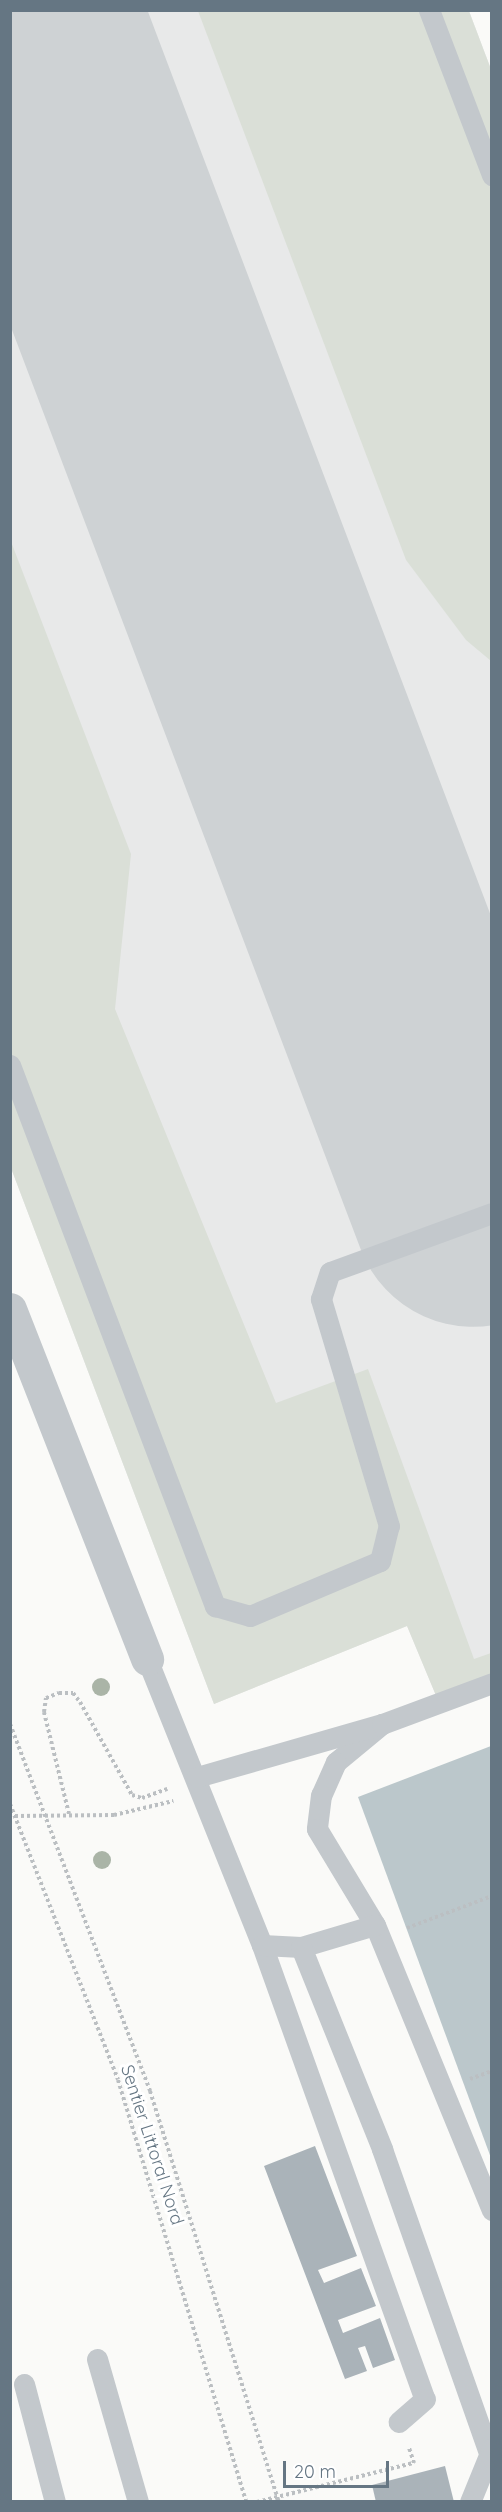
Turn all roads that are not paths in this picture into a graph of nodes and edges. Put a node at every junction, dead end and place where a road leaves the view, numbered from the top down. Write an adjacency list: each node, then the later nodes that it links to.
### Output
1 (429, 10): 2 (lane)
2 (492, 175)
3 (10, 1065): 4 (lane)
4 (492, 1213)
5 (10, 1309): 6 (street)
6 (147, 1659): 9 (lane)
7 (492, 1683): 8 (lane)
8 (382, 1724): 9 (lane); 10 (lane)
9 (200, 1786): 11 (lane)
10 (375, 1925): 12 (lane); 13 (lane)
11 (262, 1945): 12 (lane); 16 (lane)
12 (301, 1947): 17 (lane)
13 (492, 2210)
14 (97, 2359): 19 (lane)
15 (24, 2384): 18 (lane)
16 (399, 2422)
17 (490, 2449): 20 (lane)
18 (55, 2502)
19 (138, 2502)
20 (470, 2502)

